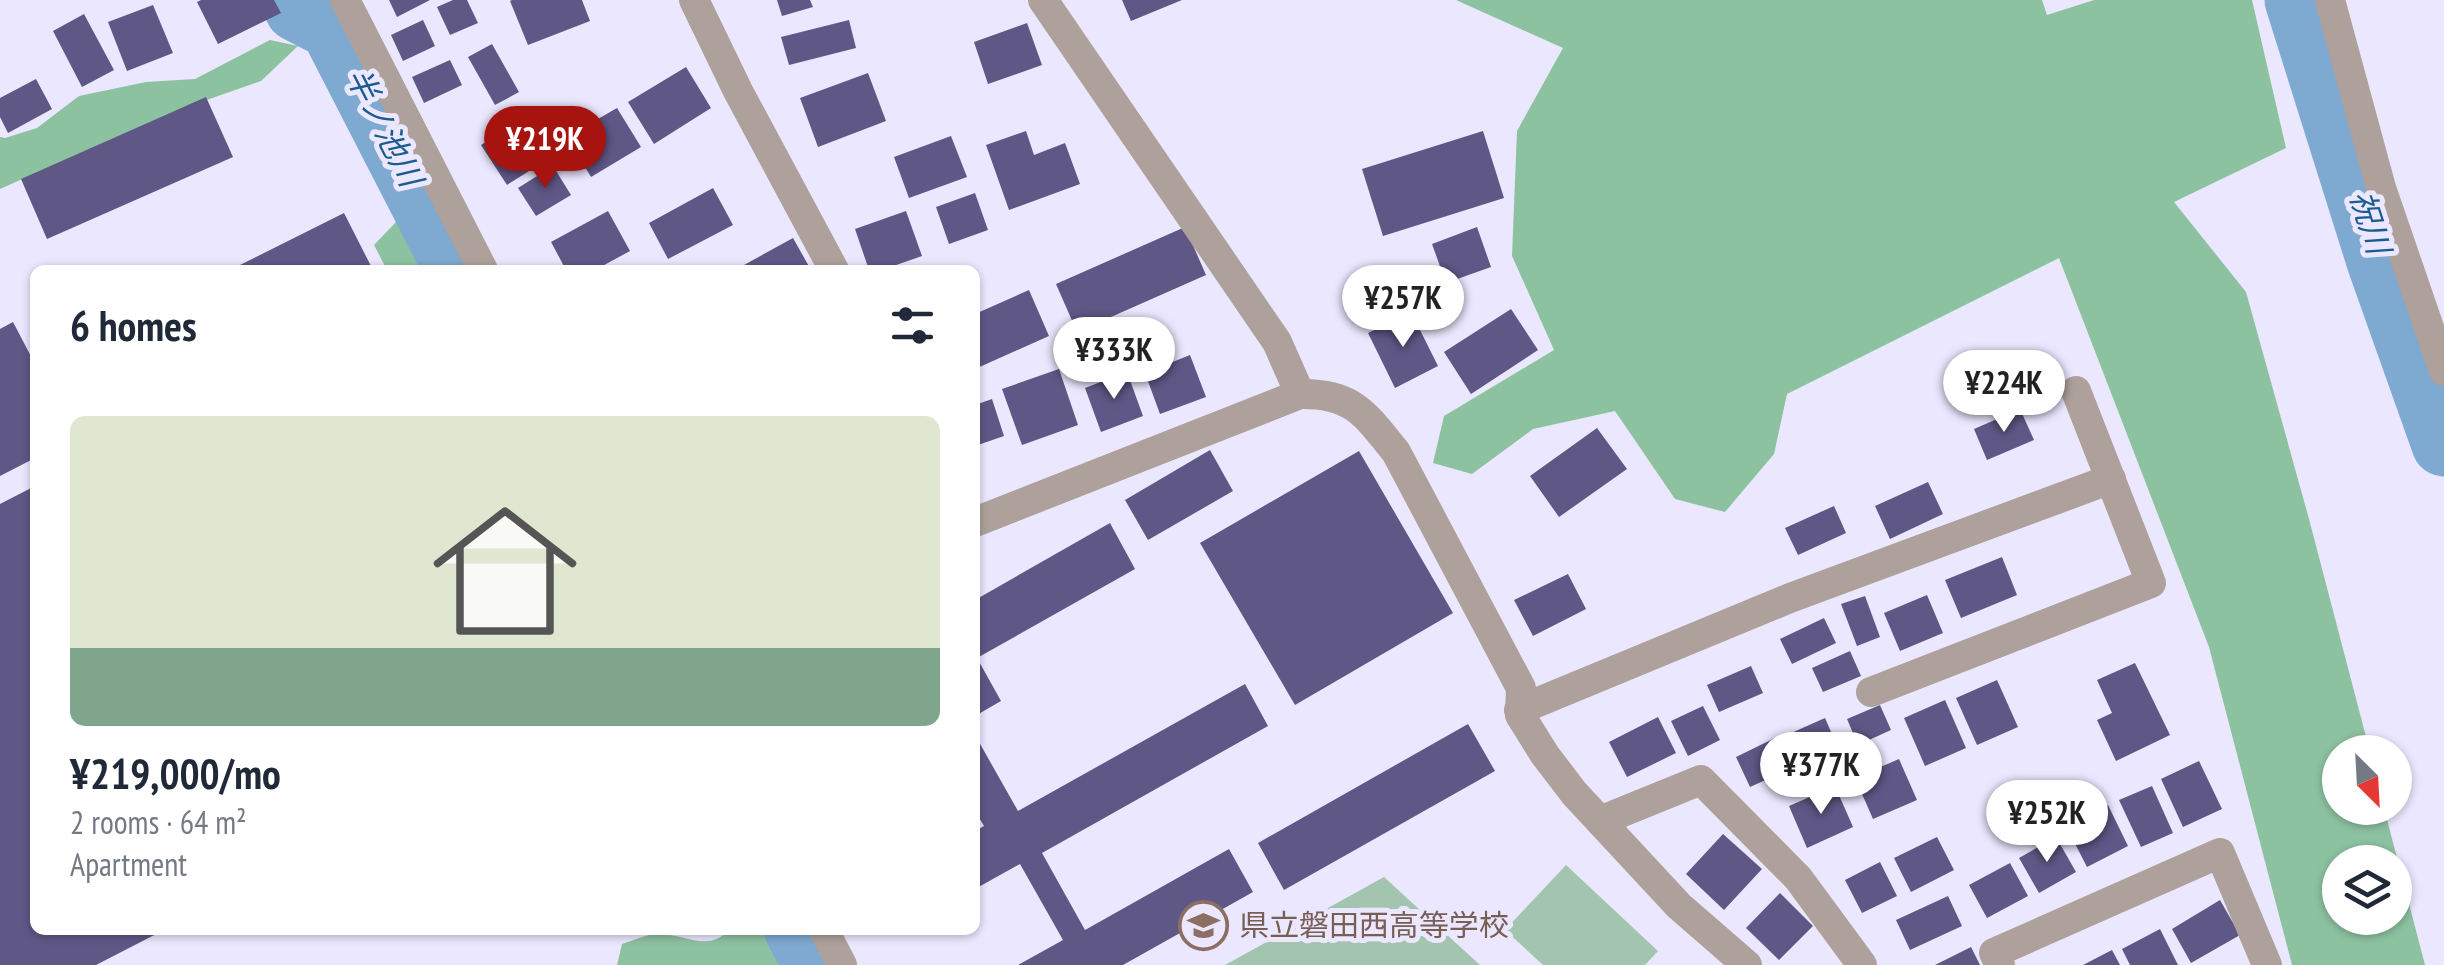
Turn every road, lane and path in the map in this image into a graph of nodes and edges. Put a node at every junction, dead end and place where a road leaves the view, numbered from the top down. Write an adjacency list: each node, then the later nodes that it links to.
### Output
1 (346, 0): 5 (street)
2 (694, 0): 6 (street)
3 (1043, 0): 9 (street)
4 (2330, 0): 7 (street)
5 (480, 265)
6 (831, 265)
7 (2444, 371)
8 (2076, 391): 10 (street)
9 (1300, 394): 11 (street); 13 (street)
10 (2111, 479): 12 (street); 13 (street)
11 (980, 520)
12 (1871, 692)
13 (1519, 710): 14 (street)
14 (1600, 821): 17 (street); 18 (street)
15 (827, 935): 16 (street)
16 (842, 965)
17 (1747, 965)
18 (1862, 965)
19 (2000, 965): 20 (street)
20 (2267, 965)

